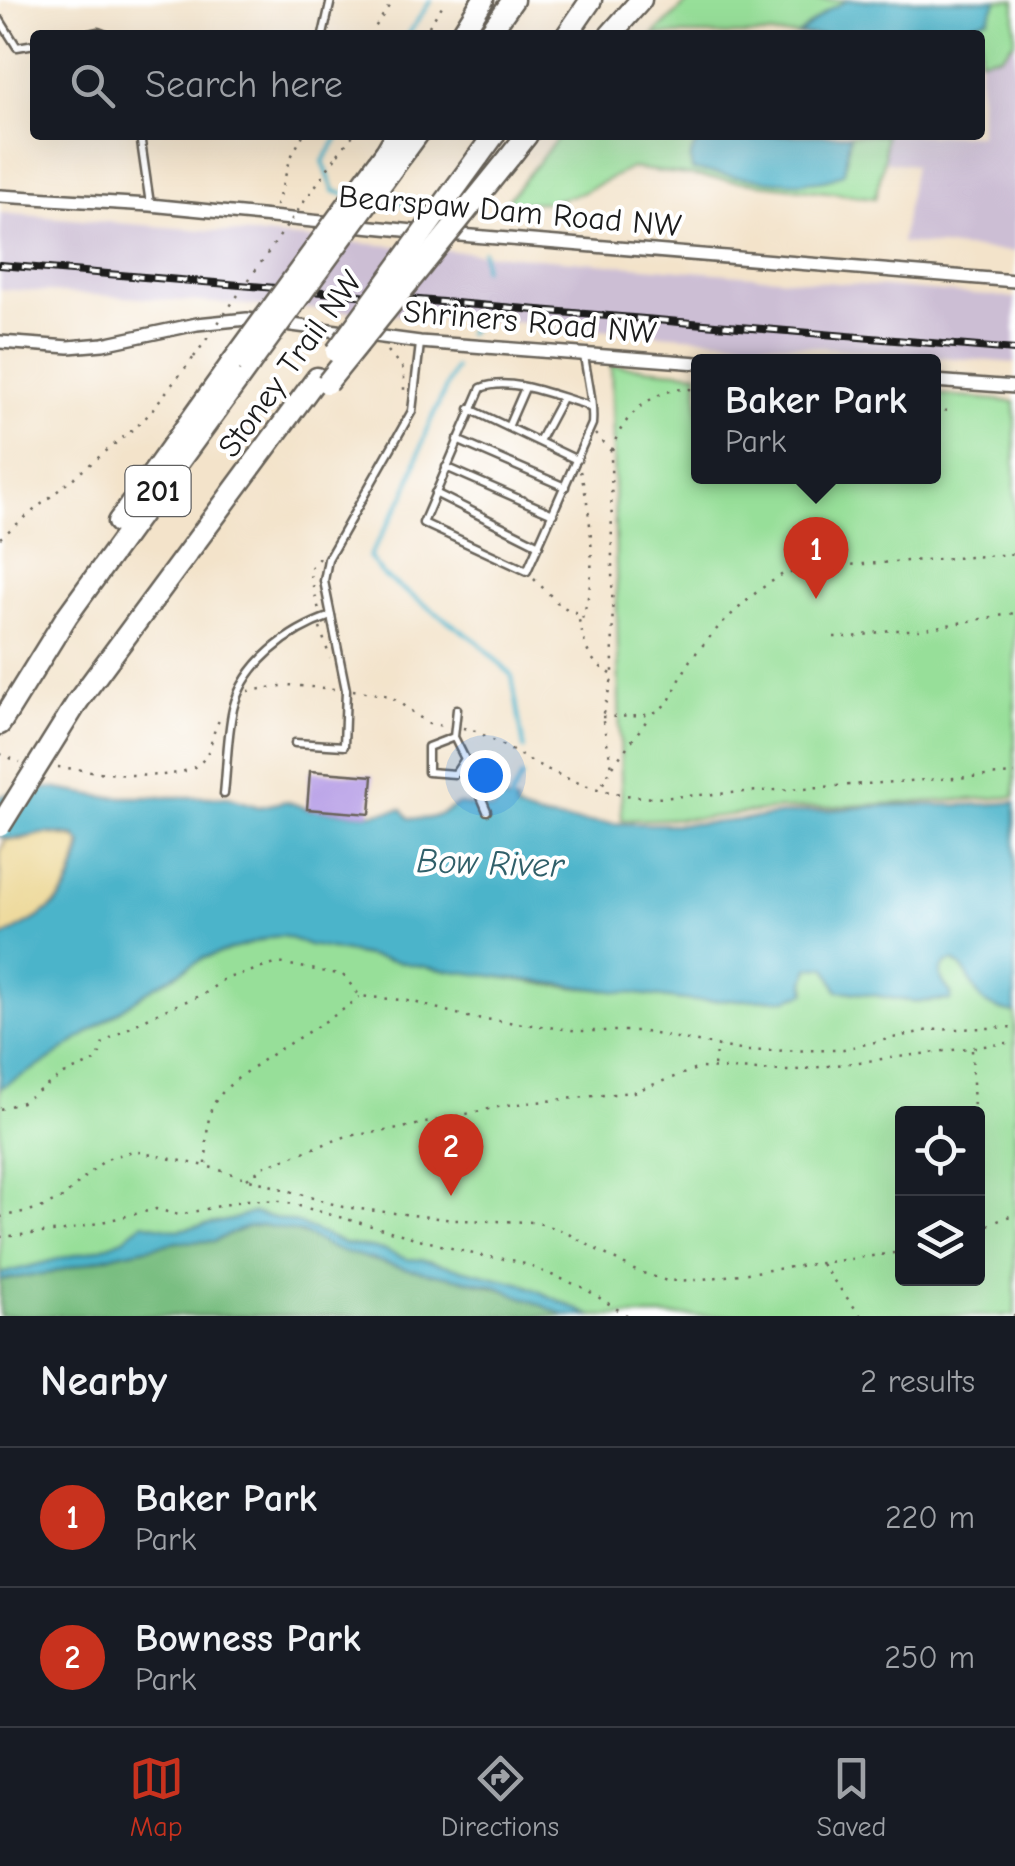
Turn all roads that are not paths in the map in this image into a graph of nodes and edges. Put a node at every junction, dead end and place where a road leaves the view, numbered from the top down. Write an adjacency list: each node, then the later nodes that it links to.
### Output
1 (331, 0): 7 (lane)
2 (484, 0): 8 (highway)
3 (512, 0): 9 (highway)
4 (591, 0): 10 (highway)
5 (640, 0): 11 (highway)
6 (0, 20): 12 (lane)
7 (324, 30)
8 (464, 30)
9 (491, 30)
10 (570, 30)
11 (614, 30)
12 (30, 45)
13 (141, 140): 18 (lane)
14 (490, 140): 24 (highway, Stoney Trail NW / 201, bridge)
15 (523, 140): 24 (highway, bridge)
16 (395, 147): 42 (highway, Stoney Trail NW / 201, bridge)
17 (0, 196): 18 (street, Bearspaw Dam Road NW)
18 (150, 206): 19 (street, Bearspaw Dam Road NW)
19 (1015, 282)
20 (0, 342): 21 (street, Shriners Road NW)
21 (420, 342): 22 (street, Shriners Road NW); 40 (lane)
22 (584, 354): 23 (street, Shriners Road NW); 30 (lane)
23 (691, 362)
24 (322, 380): 48 (highway, Stoney Trail NW / 201, bridge)
25 (941, 382): 27 (street)
26 (525, 388): 28 (lane); 29 (lane); 31 (lane)
27 (1015, 388)
28 (562, 398): 30 (lane); 33 (lane)
29 (470, 409): 31 (lane); 32 (lane)
30 (592, 409): 34 (lane)
31 (508, 427): 33 (lane)
32 (457, 440): 35 (lane); 36 (lane)
33 (539, 442): 34 (lane)
34 (575, 463): 36 (lane)
35 (446, 466): 37 (lane); 38 (lane)
36 (564, 487): 38 (lane)
37 (435, 492): 39 (lane); 39 (lane)
38 (553, 514): 39 (lane)
39 (539, 545)
40 (331, 616): 44 (lane); 46 (lane)
41 (457, 709): 43 (lane)
42 (0, 724)
43 (454, 737): 45 (lane); 45 (lane)
44 (295, 743)
45 (466, 759): 47 (lane)
46 (224, 794)
47 (487, 811)
48 (0, 826)

